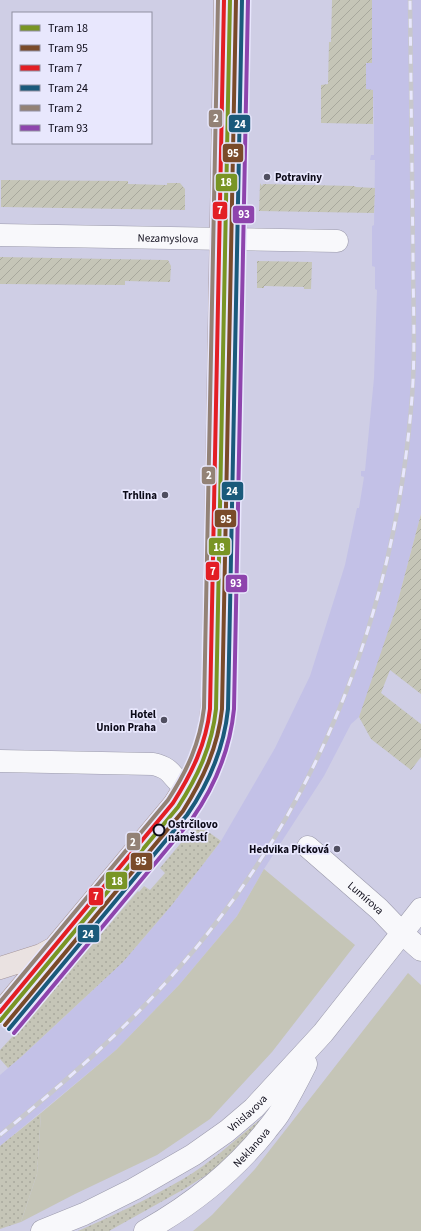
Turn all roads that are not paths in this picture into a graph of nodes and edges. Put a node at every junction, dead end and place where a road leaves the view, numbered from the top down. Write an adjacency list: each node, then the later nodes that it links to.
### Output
1 (225, 0): 3 (main road)
2 (0, 235): 3 (street, Nezamyslova)
3 (222, 239): 4 (street, Nezamyslova); 6 (main road)
4 (337, 241)
5 (0, 761): 6 (street)
6 (186, 787): 10 (main road)
7 (308, 847): 9 (street, Lumírova)
8 (421, 909): 9 (street, Vnislavova)
9 (403, 934): 11 (street, Lumírova); 14 (street, Vnislavova)
10 (56, 946): 12 (main road); 13 (main road)
11 (421, 950)
12 (0, 968)
13 (0, 1013)
14 (323, 1033): 15 (street, Vnislavova); 16 (street, Neklanova)
15 (42, 1231)
16 (145, 1231)

